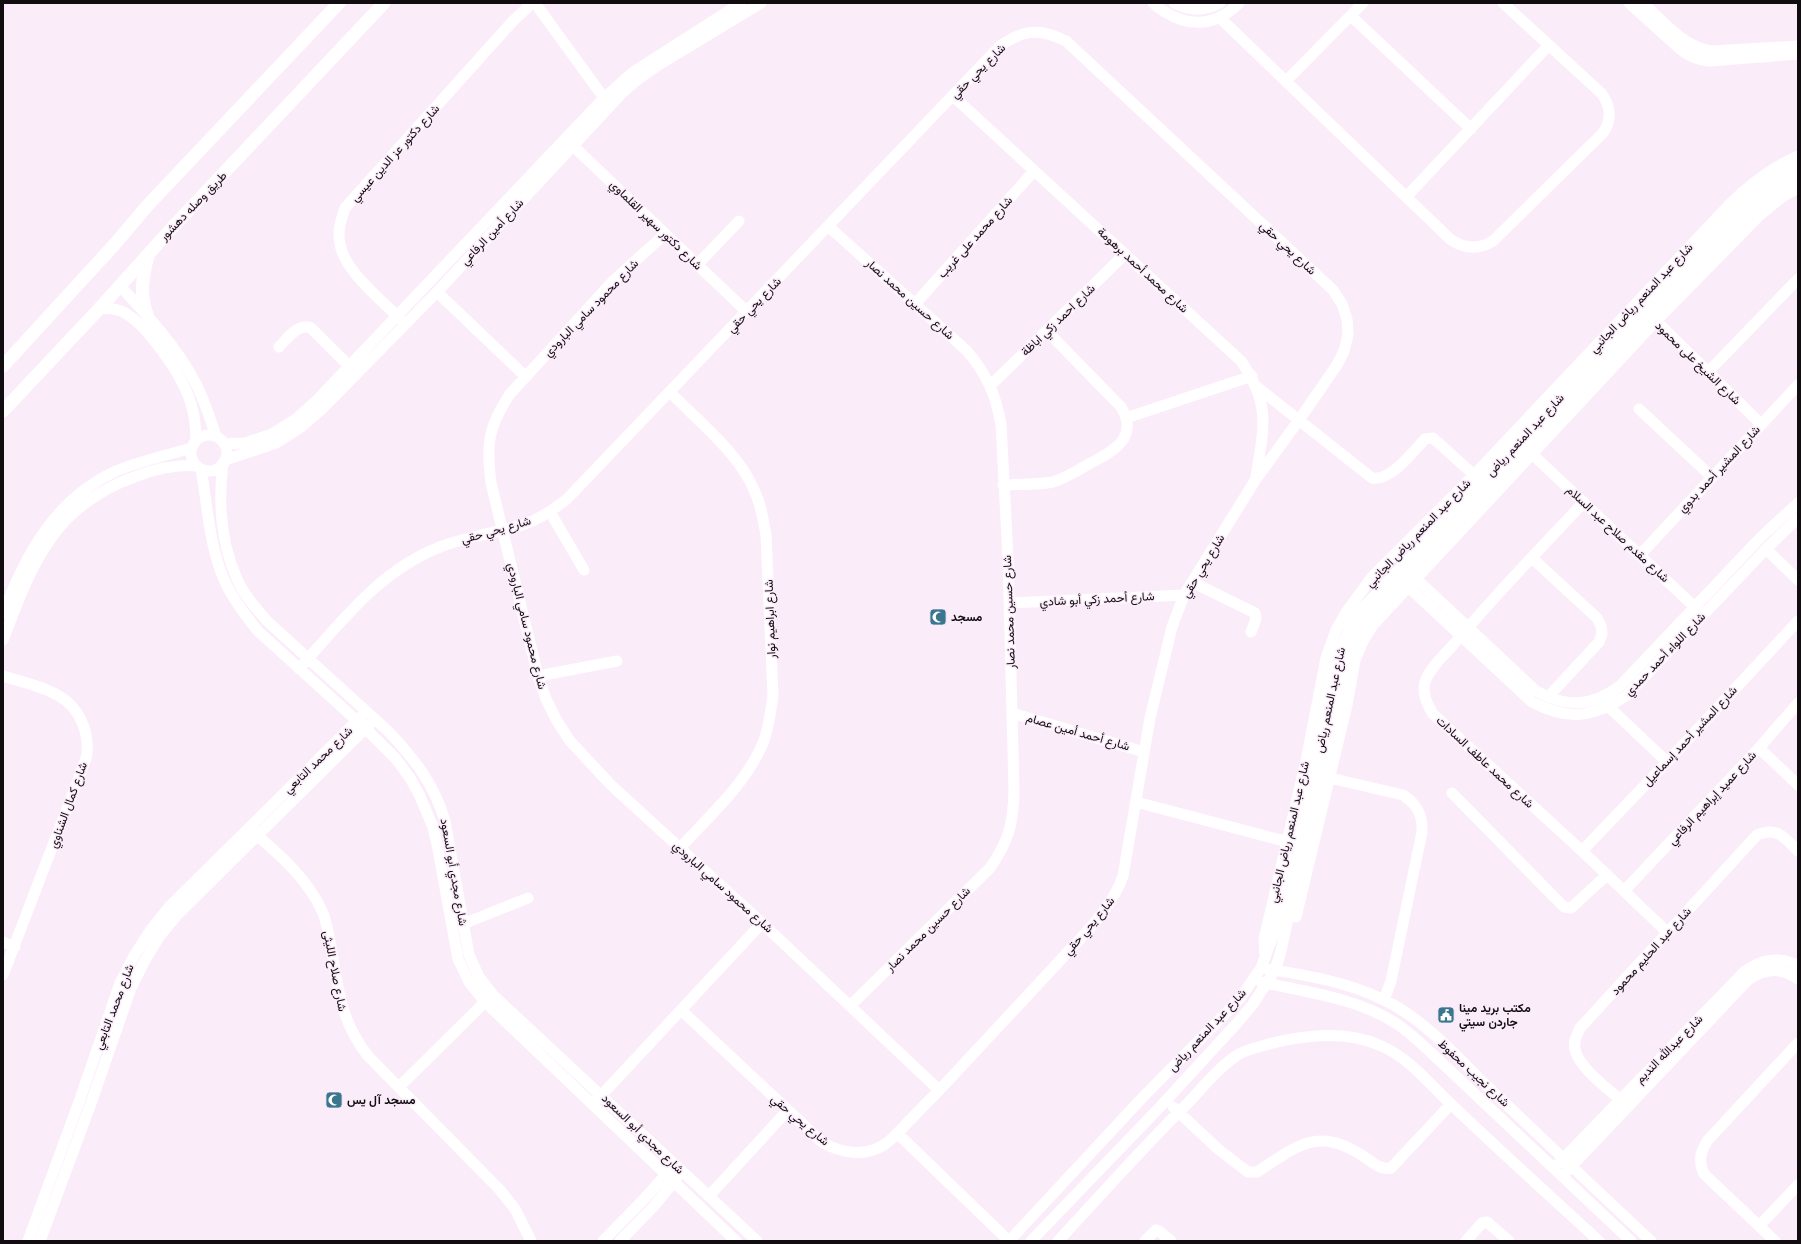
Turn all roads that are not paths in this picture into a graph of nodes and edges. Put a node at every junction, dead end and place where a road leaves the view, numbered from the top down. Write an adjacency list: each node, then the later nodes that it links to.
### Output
1 (339, 3): 54 (main road)
2 (384, 3): 37 (main road, طريق وصله دهشور)
3 (534, 3): 24 (street); 48 (street, شارع دكتور عز الدين عيسي)
4 (761, 3): 21 (street, شارع أمين الرفاعي)
5 (1153, 3): 15 (street)
6 (1174, 3): 7 (street)
7 (1220, 3)
8 (1239, 3): 15 (street)
9 (1363, 3): 14 (street)
10 (1504, 3): 17 (street)
11 (1629, 3): 16 (street)
12 (1643, 3): 16 (street)
13 (734, 5): 21 (street, شارع أمين الرفاعي)
14 (1351, 16): 22 (street); 25 (street)
15 (1219, 18): 22 (street)
16 (1675, 38): 19 (street)
17 (1549, 45): 25 (street); 32 (street)
18 (1798, 46): 19 (street)
19 (1775, 52): 20 (street)
20 (1798, 54)
21 (634, 76): 24 (street, شارع أمين الرفاعي); 26 (street, شارع أمين الرفاعي)
22 (1286, 81): 32 (street)
23 (953, 96): 29 (street, شارع محمد أحمد برهومة); 35 (street, شارع يحي حقي); 68 (street, شارع يحي حقي)
24 (604, 98): 26 (street, شارع أمين الرفاعي)
25 (1471, 129): 32 (street)
26 (569, 142): 36 (street, شارع دكتور سهير القلماوي); 42 (street, شارع أمين الرفاعي); 48 (street, شارع أمين الرفاعي)
27 (1798, 156): 33 (street)
28 (1798, 166): 33 (street, شارع عبد المنعم رياض)
29 (1034, 170): 38 (street, شارع محمد أحمد برهومة); 43 (street, شارع محمد على غريب)
30 (1798, 178): 46 (street, شارع عبد المنعم رياض)
31 (1798, 188): 46 (street, شارع عبد المنعم رياض الجانبي)
32 (1407, 196)
33 (1731, 209): 46 (street, شارع عبد المنعم رياض)
34 (739, 221): 39 (street)
35 (828, 226): 43 (street, شارع حسين محمد نصار); 45 (street, شارع يحي حقي)
36 (665, 234): 39 (street, شارع دكتور سهير القلماوي); 57 (street, شارع محمود سامي البارودي)
37 (148, 254): 41 (main road, طريق وصله دهشور); 47 (main road)
38 (1125, 254): 51 (street, شارع احمد زكي اباظة); 58 (street, شارع محمد أحمد برهومة)
39 (697, 265): 45 (street, شارع دكتور سهير القلماوي)
40 (1798, 279): 56 (street)
41 (120, 286): 44 (main road, طريق وصله دهشور); 47 (street)
42 (437, 292): 49 (street, شارع أمين الرفاعي); 57 (street)
43 (915, 304): 59 (street, شارع حسين محمد نصار)
44 (99, 309): 52 (street); 64 (main road, طريق وصله دهشور)
45 (747, 312): 62 (street, شارع يحي حقي)
46 (1646, 312): 56 (street, شارع الشيخ على محمود); 72 (street, شارع عبد المنعم رياض الجانبي); 75 (street, شارع عبد المنعم رياض الجانبي); 84 (street, شارع عبد المنعم رياض); 93 (street, شارع عبد المنعم رياض)
47 (147, 314): 50 (street)
48 (396, 315): 49 (street, شارع دكتور عز الدين عيسي); 55 (street, شارع أمين الرفاعي)
49 (405, 324): 73 (street, شارع أمين الرفاعي)
50 (158, 328): 52 (street); 65 (street)
51 (1047, 331): 59 (street, شارع احمد زكي اباظة); 66 (street)
52 (149, 335): 67 (street)
53 (278, 347): 55 (street)
54 (3, 366)
55 (349, 366): 70 (street, شارع أمين الرفاعي)
56 (1708, 372): 69 (street, شارع الشيخ على محمود)
57 (525, 376): 86 (street, شارع محمود سامي البارودي)
58 (1252, 376): 61 (street, شارع محمد أحمد برهومة); 66 (street)
59 (991, 385): 79 (street, شارع حسين محمد نصار)
60 (1798, 385): 69 (street, شارع المشير أحمد بدوي)
61 (1257, 387): 68 (street); 77 (street, شارع محمد أحمد برهومة)
62 (670, 392): 83 (street, شارع يحي حقي); 128 (street, شارع ابراهيم نوار)
63 (1639, 409): 76 (street)
64 (3, 411)
65 (209, 416): 67 (street); 70 (street)
66 (1126, 418): 79 (street)
67 (195, 420): 71 (street)
68 (1299, 420): 75 (street); 77 (street, شارع يحي حقي)
69 (1761, 424): 76 (street, شارع المشير أحمد بدوي)
70 (220, 440): 71 (street); 73 (street)
71 (194, 444): 74 (street); 100 (street)
72 (1532, 454): 81 (street, شارع مقدم صلاح عبد السلام); 93 (street, شارع عبد المنعم رياض الجانبي)
73 (224, 462): 74 (street); 78 (street, شارع مجدي أبو السعود)
74 (199, 467): 80 (street, شارع مجدي أبو السعود); 107 (street)
75 (1474, 476): 84 (street, شارع عبد المنعم رياض الجانبي)
76 (1712, 477): 88 (street, شارع المشير أحمد بدوي)
77 (1256, 479): 96 (street, شارع يحي حقي)
78 (220, 484): 80 (street); 108 (street, شارع مجدي أبو السعود)
79 (1003, 485): 98 (street, شارع حسين محمد نصار)
80 (204, 488): 110 (street, شارع مجدي أبو السعود)
81 (1584, 502): 88 (street, شارع مقدم صلاح عبد السلام); 90 (street, شارع محمد عاطف السادات)
82 (1798, 503): 99 (street, شارع اللواء أحمد حمدي)
83 (550, 512): 86 (street, شارع يحي حقي); 92 (street)
84 (1441, 516): 89 (street, شارع عبد المنعم رياض الجانبي); 93 (street, شارع عبد المنعم رياض)
85 (1798, 518): 87 (street, شارع اللواء أحمد حمدي)
86 (502, 529): 108 (street, شارع يحي حقي); 112 (street, شارع محمود سامي البارودي)
87 (1766, 549): 94 (street); 102 (street, شارع اللواء أحمد حمدي)
88 (1640, 555): 99 (street, شارع مقدم صلاح عبد السلام)
89 (1394, 557): 91 (street, شارع عبد المنعم رياض الجانبي); 93 (street, شارع اللواء أحمد حمدي)
90 (1532, 558): 104 (street, شارع محمد عاطف السادات); 113 (street)
91 (1384, 565): 95 (street, شارع اللواء أحمد حمدي); 101 (street, شارع عبد المنعم رياض الجانبي)
92 (584, 570)
93 (1410, 572): 95 (street, شارع عبد المنعم رياض); 104 (street, شارع اللواء أحمد حمدي)
94 (1798, 580)
95 (1401, 581): 101 (street, شارع عبد المنعم رياض); 106 (street, شارع اللواء أحمد حمدي); 122 (street); 141 (street, شارع عبد المنعم رياض)
96 (1192, 582): 97 (street, شارع يحي حقي); 105 (street)
97 (1184, 595): 98 (street, شارع أحمد زكي أبو شادي); 120 (street, شارع يحي حقي)
98 (1010, 603): 116 (street, شارع حسين محمد نصار)
99 (1695, 607): 102 (street, شارع مقدم صلاح عبد السلام); 113 (street, شارع اللواء أحمد حمدي)
100 (3, 614)
101 (1351, 614): 127 (street, شارع عبد المنعم رياض)
102 (1703, 615): 115 (street, شارع اللواء أحمد حمدي)
103 (1798, 621): 121 (street, شارع المشير أحمد إسماعيل)
104 (1468, 627): 106 (street, شارع محمد عاطف السادات); 113 (street, شارع اللواء أحمد حمدي)
105 (1251, 632)
106 (1460, 636): 115 (street, شارع اللواء أحمد حمدي); 129 (street, شارع محمد عاطف السادات)
107 (3, 640)
108 (308, 659): 110 (street, شارع يحي حقي); 117 (street, شارع مجدي أبو السعود)
109 (617, 661): 112 (street)
110 (299, 669): 118 (street, شارع مجدي أبو السعود)
111 (3, 676): 138 (street, شارع كمال الشناوي)
112 (538, 676): 128 (street, شارع محمود سامي البارودي)
113 (1548, 697)
114 (1798, 703): 119 (street, شارع عميد إبراهيم الرفاعي)
115 (1609, 707): 121 (street)
116 (1012, 713): 120 (street, شارع أحمد أمين عصام); 148 (street, شارع حسين محمد نصار)
117 (371, 715): 118 (street, شارع محمد التابعي); 135 (street, شارع مجدي أبو السعود)
118 (362, 725): 126 (street, شارع محمد التابعي); 147 (street, شارع مجدي أبو السعود)
119 (1759, 748): 123 (street); 132 (street, شارع عميد إبراهيم الرفاعي)
120 (1144, 752): 125 (street, شارع يحي حقي)
121 (1667, 762): 129 (street, شارع المشير أحمد إسماعيل)
122 (1330, 778): 141 (street); 146 (street)
123 (1798, 785)
124 (1452, 793): 131 (street)
125 (1136, 802): 127 (street); 152 (street, شارع يحي حقي)
126 (253, 832): 151 (street, شارع صلاح الليثى); 173 (street, شارع محمد التابعي); 174 (street, شارع محمد التابعي)
127 (1290, 843): 139 (street, شارع عبد المنعم رياض)
128 (680, 848): 134 (street, شارع محمود سامي البارودي)
129 (1582, 851): 131 (street, شارع محمد عاطف السادات)
130 (1798, 851): 136 (street, شارع عبد الحليم محمود)
131 (1607, 875): 132 (street, شارع محمد عاطف السادات)
132 (1624, 891): 136 (street, شارع محمد عاطف السادات)
133 (528, 898): 135 (street)
134 (762, 923): 148 (street, شارع محمود سامي البارودي); 149 (street)
135 (463, 924): 153 (street, شارع مجدي أبو السعود)
136 (1667, 932): 155 (street, شارع عبد الحليم محمود)
137 (3, 942): 138 (street)
138 (15, 947): 142 (street, شارع كمال الشناوي)
139 (1263, 963): 141 (street, شارع نجيب محفوظ); 144 (street, شارع عبد المنعم رياض)
140 (1798, 966): 155 (street, شارع عبدالله النديم)
141 (1275, 969): 145 (street, شارع عبد المنعم رياض); 146 (street, شارع نجيب محفوظ)
142 (3, 975)
143 (1798, 979): 155 (street, شارع عبدالله النديم)
144 (1253, 980): 145 (street, شارع نجيب محفوظ); 166 (street, شارع عبد المنعم رياض)
145 (1267, 984): 154 (street, شارع عبد المنعم رياض); 163 (street, شارع نجيب محفوظ)
146 (1384, 1000): 161 (street, شارع نجيب محفوظ)
147 (485, 1002): 151 (street); 156 (street, شارع مجدي أبو السعود)
148 (850, 1006): 152 (street, شارع محمود سامي البارودي)
149 (681, 1010): 153 (street); 158 (street, شارع يحي حقي)
150 (1798, 1043): 172 (street)
151 (399, 1088): 175 (street, شارع صلاح الليثى)
152 (939, 1090): 160 (street, شارع يحي حقي)
153 (602, 1095): 156 (street); 162 (street, شارع مجدي أبو السعود)
154 (1166, 1101): 159 (street); 169 (street, شارع عبد المنعم رياض)
155 (1624, 1103): 161 (street, شارع عبدالله النديم)
156 (593, 1104): 165 (street, شارع مجدي أبو السعود)
157 (1451, 1104): 159 (street); 159 (street); 187 (street)
158 (787, 1111): 160 (street, شارع يحي حقي); 168 (street)
159 (1178, 1112): 182 (street)
160 (897, 1133): 180 (street)
161 (1568, 1162): 163 (street, شارع عبدالله النديم); 164 (street, شارع عبدالله النديم); 189 (street, شارع نجيب محفوظ)
162 (678, 1168): 165 (street); 168 (street, شارع مجدي أبو السعود)
163 (1554, 1168): 164 (street, شارع نجيب محفوظ)
164 (1562, 1176): 188 (street, شارع نجيب محفوظ)
165 (669, 1179): 176 (street); 177 (street); 178 (street, شارع مجدي أبو السعود)
166 (1064, 1182): 169 (street); 170 (street, شارع عبد المنعم رياض)
167 (1798, 1185): 172 (street)
168 (709, 1196): 179 (street, شارع مجدي أبو السعود)
169 (1075, 1196): 171 (street, شارع عبد المنعم رياض)
170 (1039, 1208): 171 (street); 180 (street, شارع عبد المنعم رياض)
171 (1050, 1220): 181 (street, شارع عبد المنعم رياض)
172 (1759, 1226): 190 (street)
173 (28, 1241)
174 (40, 1241)
175 (530, 1241)
176 (603, 1241)
177 (620, 1241)
178 (736, 1241)
179 (757, 1241)
180 (1009, 1241)
181 (1031, 1241)
182 (1058, 1241)
183 (1144, 1241): 184 (street)
184 (1171, 1241)
185 (1466, 1241): 186 (street)
186 (1509, 1241)
187 (1599, 1241)
188 (1630, 1241)
189 (1651, 1241)
190 (1774, 1241)

